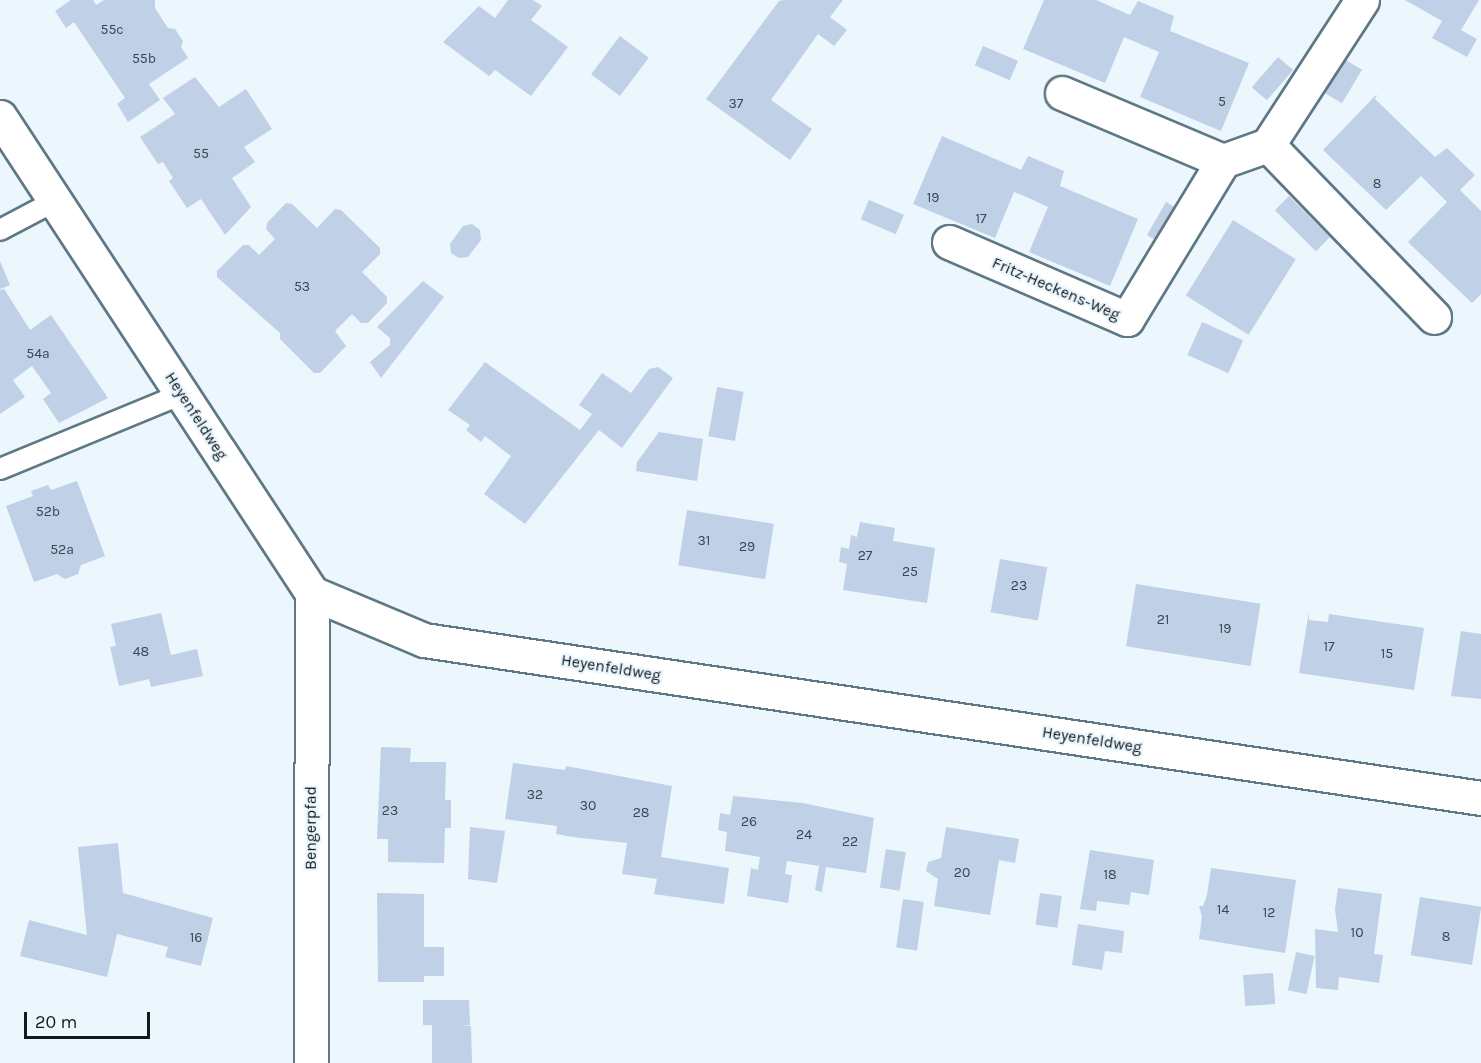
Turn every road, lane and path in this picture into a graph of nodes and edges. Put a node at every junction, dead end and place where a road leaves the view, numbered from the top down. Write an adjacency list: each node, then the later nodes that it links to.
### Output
1 (1362, 0): 4 (street)
2 (1062, 93): 5 (street)
3 (0, 117): 6 (street, Heyenfeldweg)
4 (1268, 145): 5 (street); 9 (street)
5 (1223, 161): 8 (street, Fritz-Heckens-Weg)
6 (55, 201): 7 (lane); 10 (street, Heyenfeldweg)
7 (0, 230)
8 (949, 242)
9 (1434, 317)
10 (182, 394): 11 (lane); 12 (street, Heyenfeldweg)
11 (0, 469)
12 (312, 593): 13 (street, Heyenfeldweg); 14 (street, Bengerpfad)
13 (1481, 798)
14 (311, 1063)

